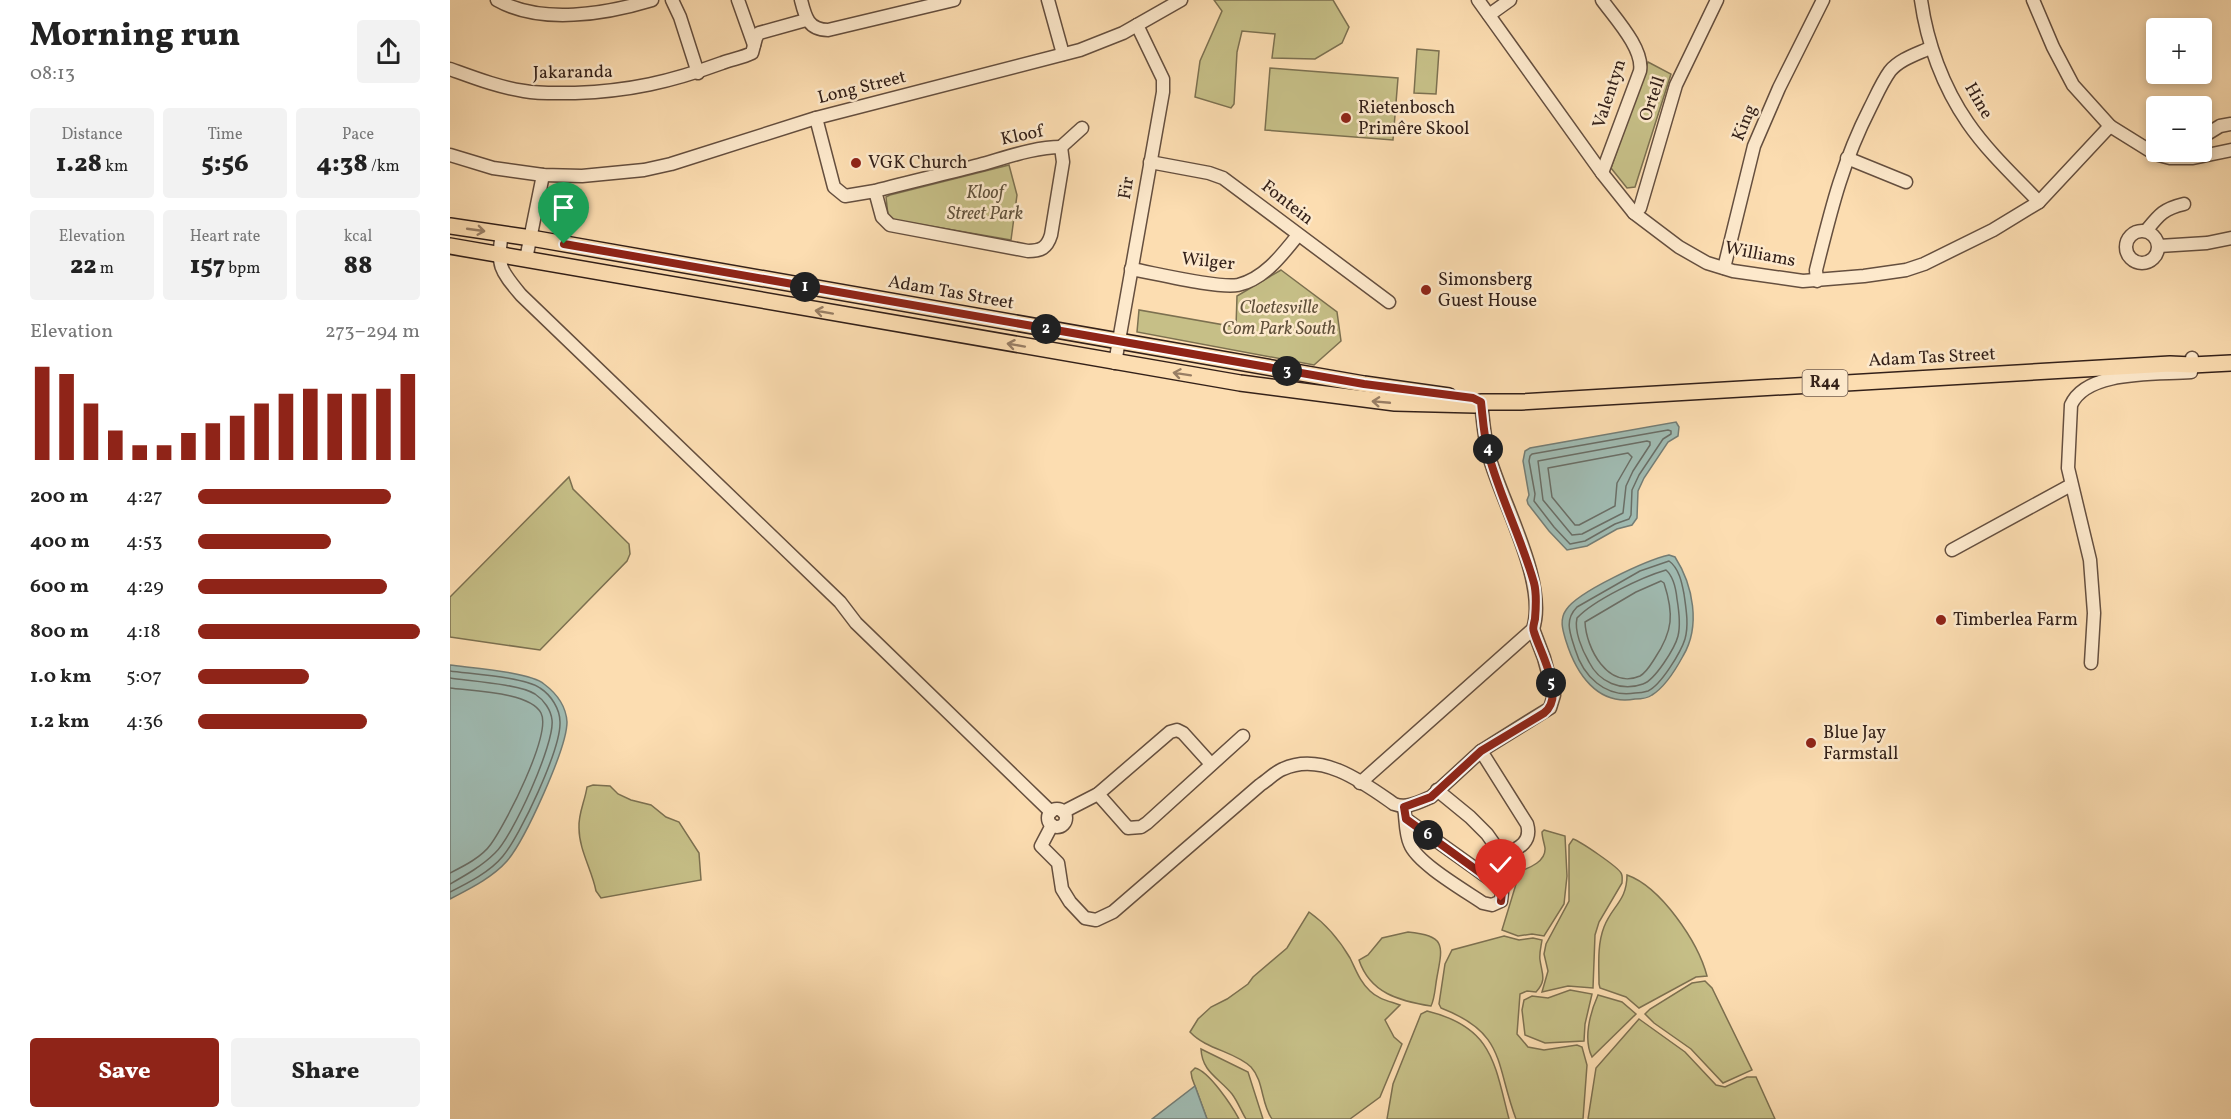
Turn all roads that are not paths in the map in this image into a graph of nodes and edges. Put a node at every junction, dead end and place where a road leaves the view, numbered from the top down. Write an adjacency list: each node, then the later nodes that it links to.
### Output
1 (496, 0): 2 (street)
2 (652, 0)
3 (672, 0): 23 (street)
4 (738, 0): 19 (street)
5 (801, 0): 17 (street)
6 (954, 0): 17 (street)
7 (1048, 0): 21 (street)
8 (1181, 0): 18 (street, Long Street)
9 (1478, 0): 16 (street, Williams)
10 (1510, 0): 16 (street)
11 (1602, 0): 34 (street, Valentyn)
12 (1717, 0): 40 (street, Ortell)
13 (1823, 0): 51 (street, King)
14 (1921, 0): 20 (street, Hine)
15 (2033, 0): 26 (street)
16 (1489, 15): 34 (street, Williams)
17 (806, 20): 19 (street, Jakaranda)
18 (1137, 25): 21 (street, Long Street); 33 (street, Fir)
19 (754, 45): 23 (street, Jakaranda)
20 (1930, 48): 32 (street); 38 (street, Hine)
21 (1063, 54): 24 (street, Long Street)
22 (450, 69): 23 (street, Jakaranda)
23 (698, 73)
24 (816, 118): 35 (street, Long Street); 37 (street, Kloof)
25 (2231, 124): 28 (street)
26 (2110, 126): 30 (street); 38 (street, Williams)
27 (1082, 128): 29 (street)
28 (2212, 131)
29 (1061, 147): 37 (street, Kloof); 37 (street, Kloof)
30 (2231, 150)
31 (450, 155): 35 (street, Long Street)
32 (1847, 158): 36 (street); 53 (street)
33 (1150, 162): 44 (street, Fontein); 52 (street, Fir)
34 (1602, 173): 40 (street, Williams)
35 (543, 175): 45 (street)
36 (1906, 182)
37 (875, 191)
38 (2039, 202): 53 (street, Williams)
39 (2184, 204): 42 (street)
40 (1634, 213): 51 (street, Williams)
41 (450, 226): 43 (main road, Adam Tas Street / R44, one-way to 43)
42 (2146, 231): 48 (street); 48 (street)
43 (502, 234): 45 (main road, Adam Tas Street / R44); 49 (street)
44 (1298, 235): 52 (street, Wilger); 54 (street, Fontein)
45 (531, 238): 50 (street); 55 (main road, Adam Tas Street / R44)
46 (2231, 238): 48 (street)
47 (450, 246): 49 (main road, Adam Tas Street / R44)
48 (2159, 246)
49 (498, 255): 50 (main road, Adam Tas Street / R44); 71 (street)
50 (526, 259): 58 (main road, Adam Tas Street / R44, one-way to 50)
51 (1724, 268): 53 (street, Williams)
52 (1131, 269): 55 (street, Fir)
53 (1816, 281)
54 (1389, 302)
55 (1118, 342): 58 (street, Fir); 60 (main road, Adam Tas Street / R44)
56 (2231, 352): 57 (main road, Adam Tas Street / R44)
57 (2192, 362): 59 (main road, Adam Tas Street / R44); 60 (main road, Adam Tas Street / R44); 61 (street)
58 (1115, 363): 60 (main road, Adam Tas Street / R44, one-way to 58)
59 (2231, 363)
60 (1481, 402): 63 (street)
61 (2071, 485): 62 (street); 64 (street)
62 (1952, 550)
63 (1533, 629): 66 (street); 68 (street)
64 (2091, 663)
65 (1243, 736): 67 (street)
66 (1481, 751): 69 (street); 69 (street)
67 (1211, 764): 70 (street); 70 (street)
68 (1360, 783): 71 (street); 72 (street)
69 (1437, 790): 72 (street)
70 (1098, 794): 71 (street)
71 (1057, 812)
72 (1405, 813): 72 (street)

